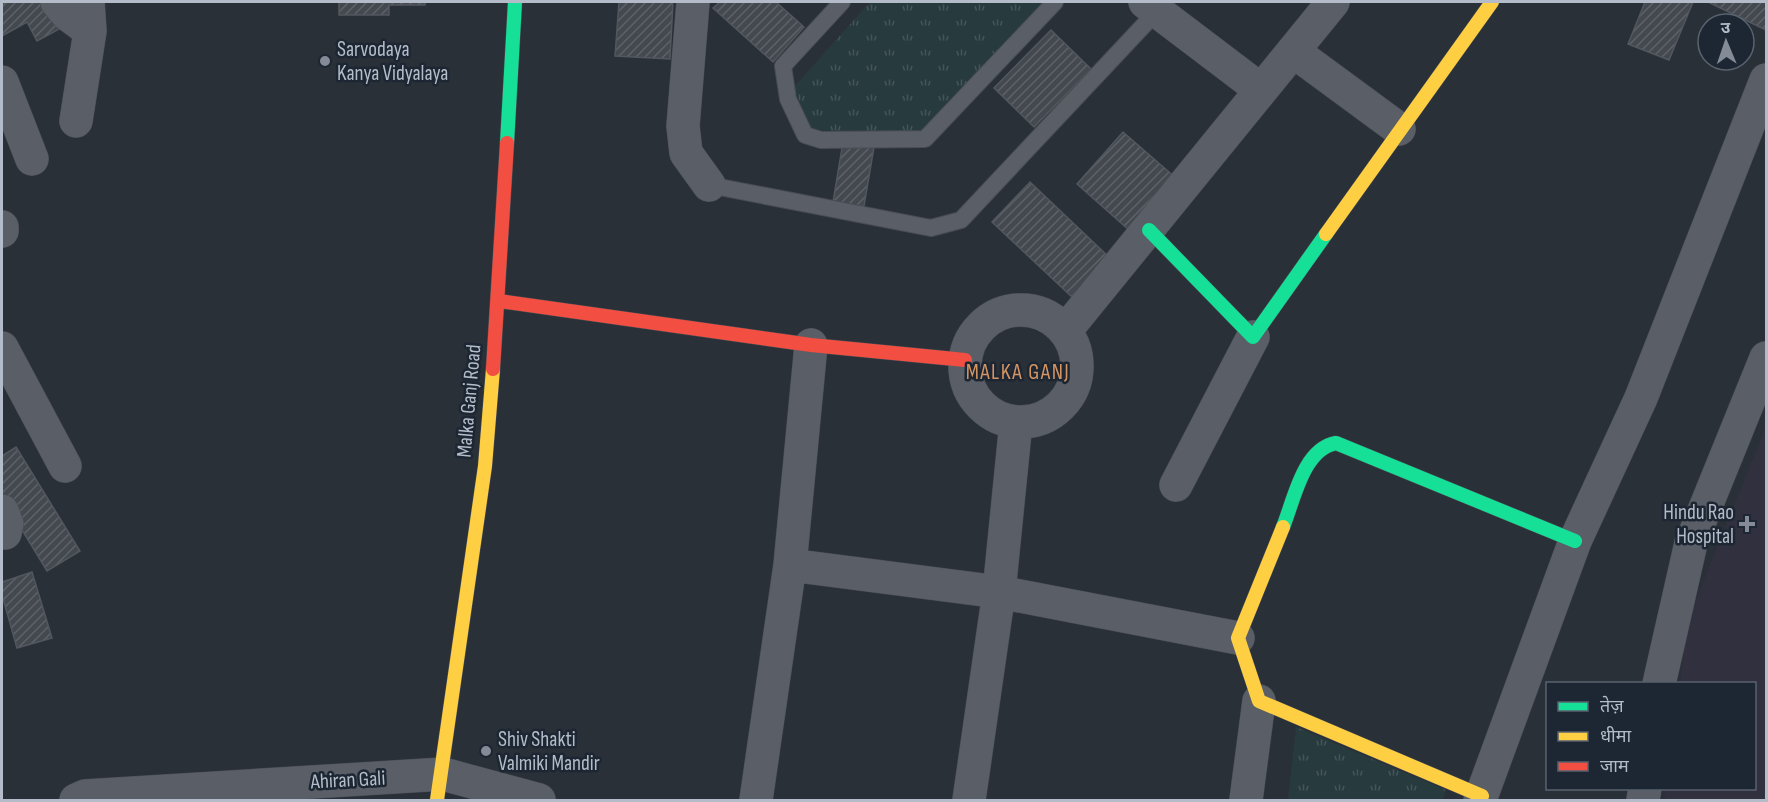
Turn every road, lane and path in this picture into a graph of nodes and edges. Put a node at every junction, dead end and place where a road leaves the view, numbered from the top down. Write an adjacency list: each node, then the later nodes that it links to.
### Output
1 (57, 2): 9 (street)
2 (515, 2): 19 (street, Malka Ganj Road)
3 (842, 2): 4 (lane)
4 (1055, 2)
5 (1333, 2): 10 (street)
6 (1492, 2): 15 (street)
7 (694, 3): 17 (street)
8 (1156, 5): 13 (street); 17 (lane)
9 (89, 16): 14 (street)
10 (1293, 51): 13 (street); 15 (street)
11 (1767, 80): 29 (street)
12 (2, 82): 16 (street)
13 (1261, 90): 18 (street)
14 (76, 121)
15 (1400, 129): 21 (street)
16 (32, 159)
17 (710, 185)
18 (1149, 230): 20 (street); 21 (street)
19 (499, 301): 22 (street); 35 (street, Malka Ganj Road)
20 (1066, 330): 25 (street); 26 (street)
21 (1253, 337): 28 (street)
22 (811, 345): 25 (street); 30 (street)
23 (2, 348): 27 (street)
24 (1767, 357): 33 (street)
25 (965, 360): 26 (street)
26 (1016, 422): 31 (street)
27 (65, 466)
28 (1176, 485)
29 (1575, 541): 32 (street); 36 (street)
30 (790, 565): 31 (street); 39 (street)
31 (999, 592): 32 (street); 40 (street)
32 (1238, 638): 34 (street)
33 (1659, 682)
34 (1259, 701): 36 (street); 41 (street)
35 (440, 787): 37 (street, Ahiran Gali); 38 (street, Ahiran Gali)
36 (1481, 798)
37 (76, 801)
38 (539, 801)
39 (756, 801)
40 (969, 801)
41 (1246, 801)

